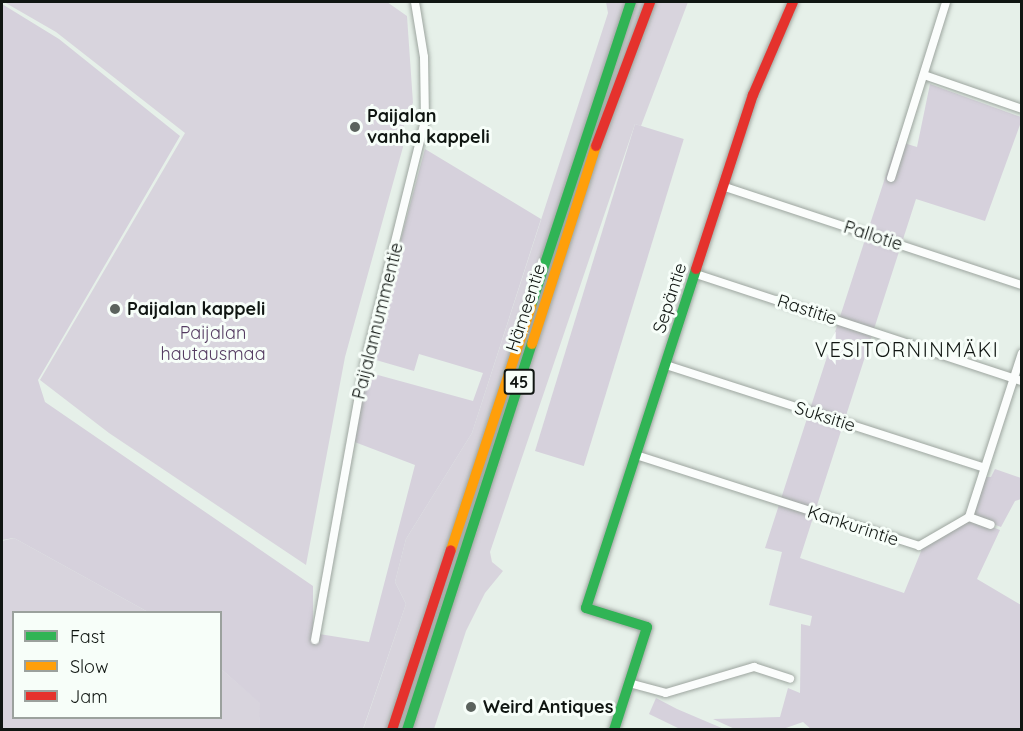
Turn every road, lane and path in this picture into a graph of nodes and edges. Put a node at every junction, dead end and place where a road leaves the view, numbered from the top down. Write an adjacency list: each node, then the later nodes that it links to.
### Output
1 (415, 2): 19 (street, Paijalannummentie)
2 (632, 2): 22 (main road, Hämeentie / 45)
3 (650, 2): 23 (main road, Hämeentie / 45)
4 (792, 2): 9 (main road, Sepäntie)
5 (946, 2): 6 (street)
6 (924, 75): 7 (street); 8 (street)
7 (1022, 110)
8 (891, 178)
9 (725, 187): 10 (main road, Sepäntie); 11 (street, Pallotie)
10 (696, 274): 13 (main road, Sepäntie); 14 (street, Rastitie)
11 (1022, 285)
12 (1022, 353): 14 (street)
13 (666, 365): 15 (main road, Sepäntie); 16 (street, Suksitie)
14 (1017, 379): 16 (street)
15 (636, 455): 17 (street, Kankurintie); 21 (main road, Sepäntie)
16 (984, 468): 17 (street)
17 (969, 517): 18 (street)
18 (991, 525)
19 (315, 640)
20 (790, 679): 21 (street)
21 (629, 683): 24 (main road)
22 (392, 729)
23 (407, 729)
24 (614, 729)

